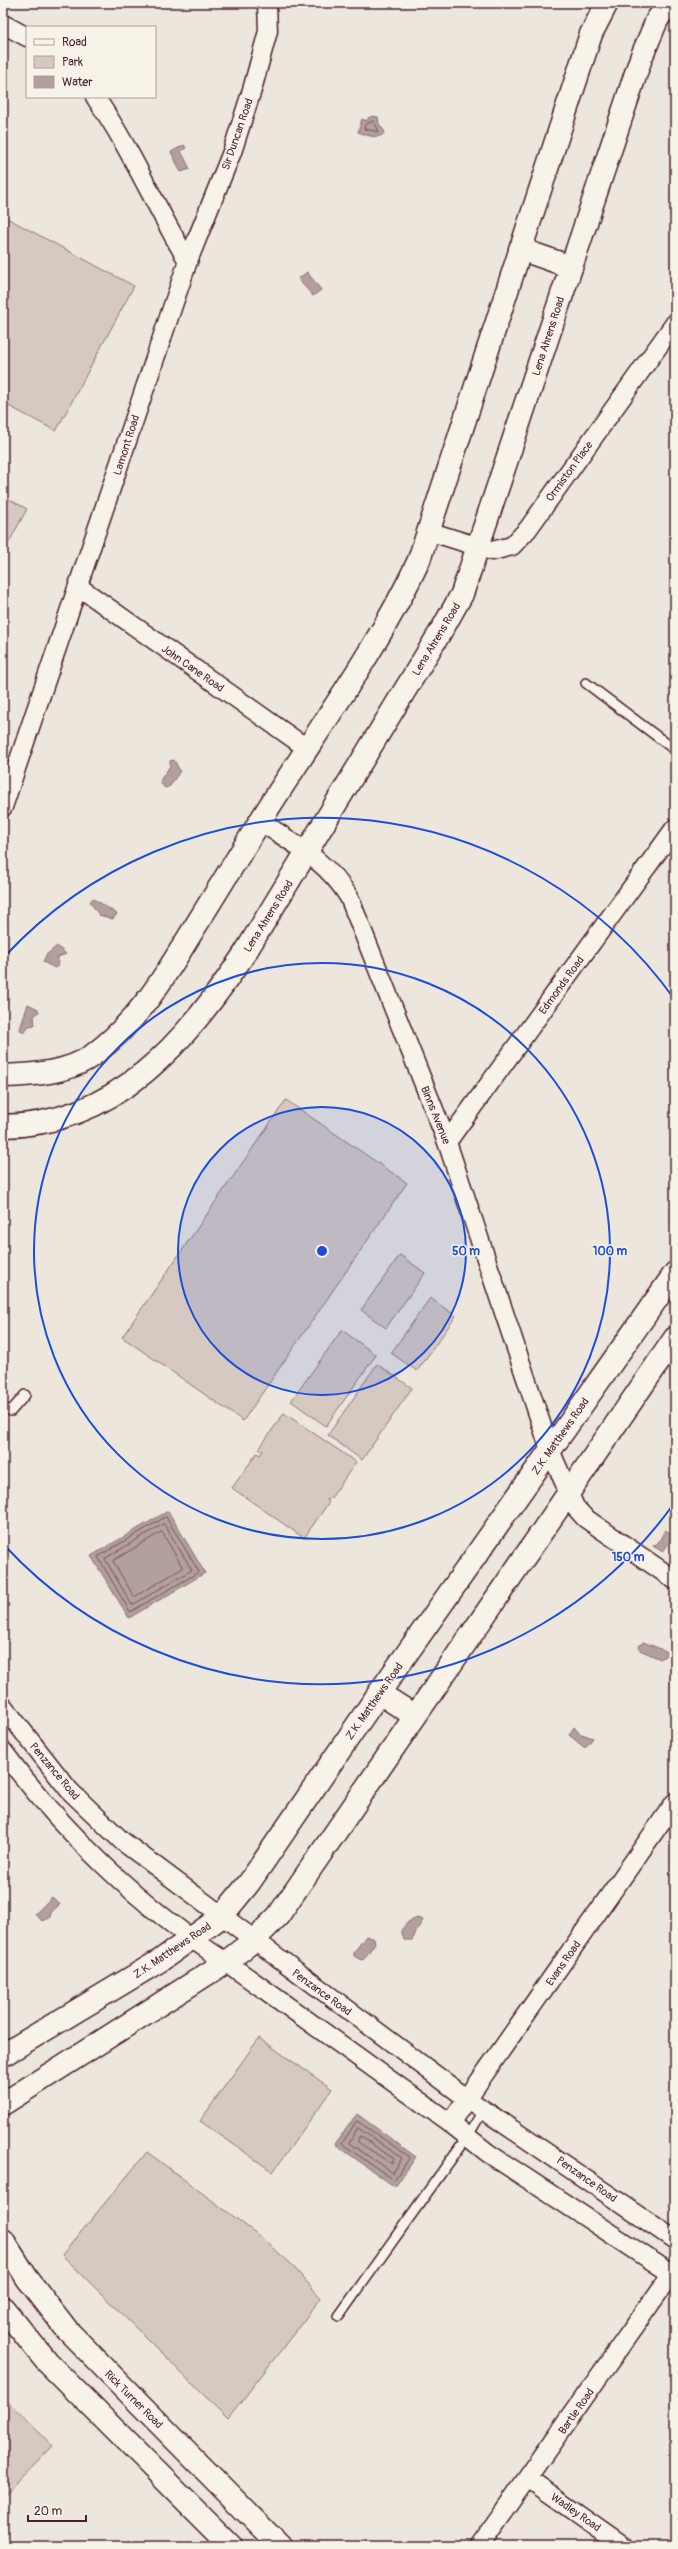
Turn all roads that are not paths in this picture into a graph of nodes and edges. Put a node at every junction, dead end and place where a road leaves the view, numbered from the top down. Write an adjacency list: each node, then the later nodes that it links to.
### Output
1 (268, 3): 8 (street, Sir Duncan Road)
2 (607, 3): 7 (main road)
3 (669, 3): 9 (main road, Lena Ahrens Road)
4 (3, 24): 5 (street)
5 (26, 36)
6 (96, 98): 8 (street)
7 (520, 248): 9 (main road); 11 (main road)
8 (188, 261): 13 (street, Lamont Road)
9 (571, 267): 12 (main road, Lena Ahrens Road)
10 (675, 323): 12 (street, Ormiston Place)
11 (428, 531): 12 (street, Ormiston Place); 15 (main road)
12 (478, 547): 20 (main road, Lena Ahrens Road)
13 (79, 587): 15 (street, John Cane Road); 17 (street, Lamont Road)
14 (586, 683): 16 (lane)
15 (308, 750): 18 (main road)
16 (675, 750)
17 (3, 807)
18 (260, 821): 20 (street, Binns Avenue); 21 (main road)
19 (675, 828): 23 (street, Edmonds Road)
20 (307, 853): 22 (main road, Lena Ahrens Road); 23 (street, Binns Avenue)
21 (3, 1076)
22 (5, 1127)
23 (447, 1142): 28 (street, Binns Avenue)
24 (674, 1277): 28 (main road, Z.K. Matthews Road)
25 (675, 1338): 29 (main road)
26 (25, 1395): 27 (lane)
27 (3, 1408)
28 (550, 1450): 29 (street, Binns Avenue); 31 (main road, Z.K. Matthews Road)
29 (567, 1492): 30 (street, Binns Avenue); 33 (main road)
30 (675, 1580)
31 (379, 1693): 33 (main road); 38 (main road, Z.K. Matthews Road)
32 (3, 1706): 35 (street, Penzance Road)
33 (415, 1716): 40 (main road)
34 (3, 1751): 36 (street)
35 (42, 1757): 36 (street); 38 (street, Penzance Road)
36 (19, 1773): 39 (street)
37 (675, 1802): 43 (street, Evans Road)
38 (221, 1917): 39 (main road, Z.K. Matthews Road); 40 (street, Penzance Road)
39 (192, 1940): 41 (street); 42 (main road, Z.K. Matthews Road)
40 (253, 1941): 41 (main road); 43 (street, Penzance Road)
41 (226, 1962): 44 (main road); 46 (street)
42 (3, 2055)
43 (469, 2100): 45 (street, Penzance Road); 46 (street, Evans Road)
44 (3, 2104)
45 (484, 2109): 47 (lane); 49 (street, Penzance Road)
46 (450, 2123): 47 (street)
47 (467, 2137): 50 (street); 52 (lane)
48 (3, 2240): 55 (main road, Rick Turner Road)
49 (675, 2240)
50 (674, 2273): 53 (street, Bartle Road)
51 (3, 2308): 54 (main road)
52 (340, 2316)
53 (529, 2479): 56 (street, Bartle Road); 57 (street, Wadley Road)
54 (231, 2546)
55 (280, 2546)
56 (479, 2546)
57 (624, 2546)

